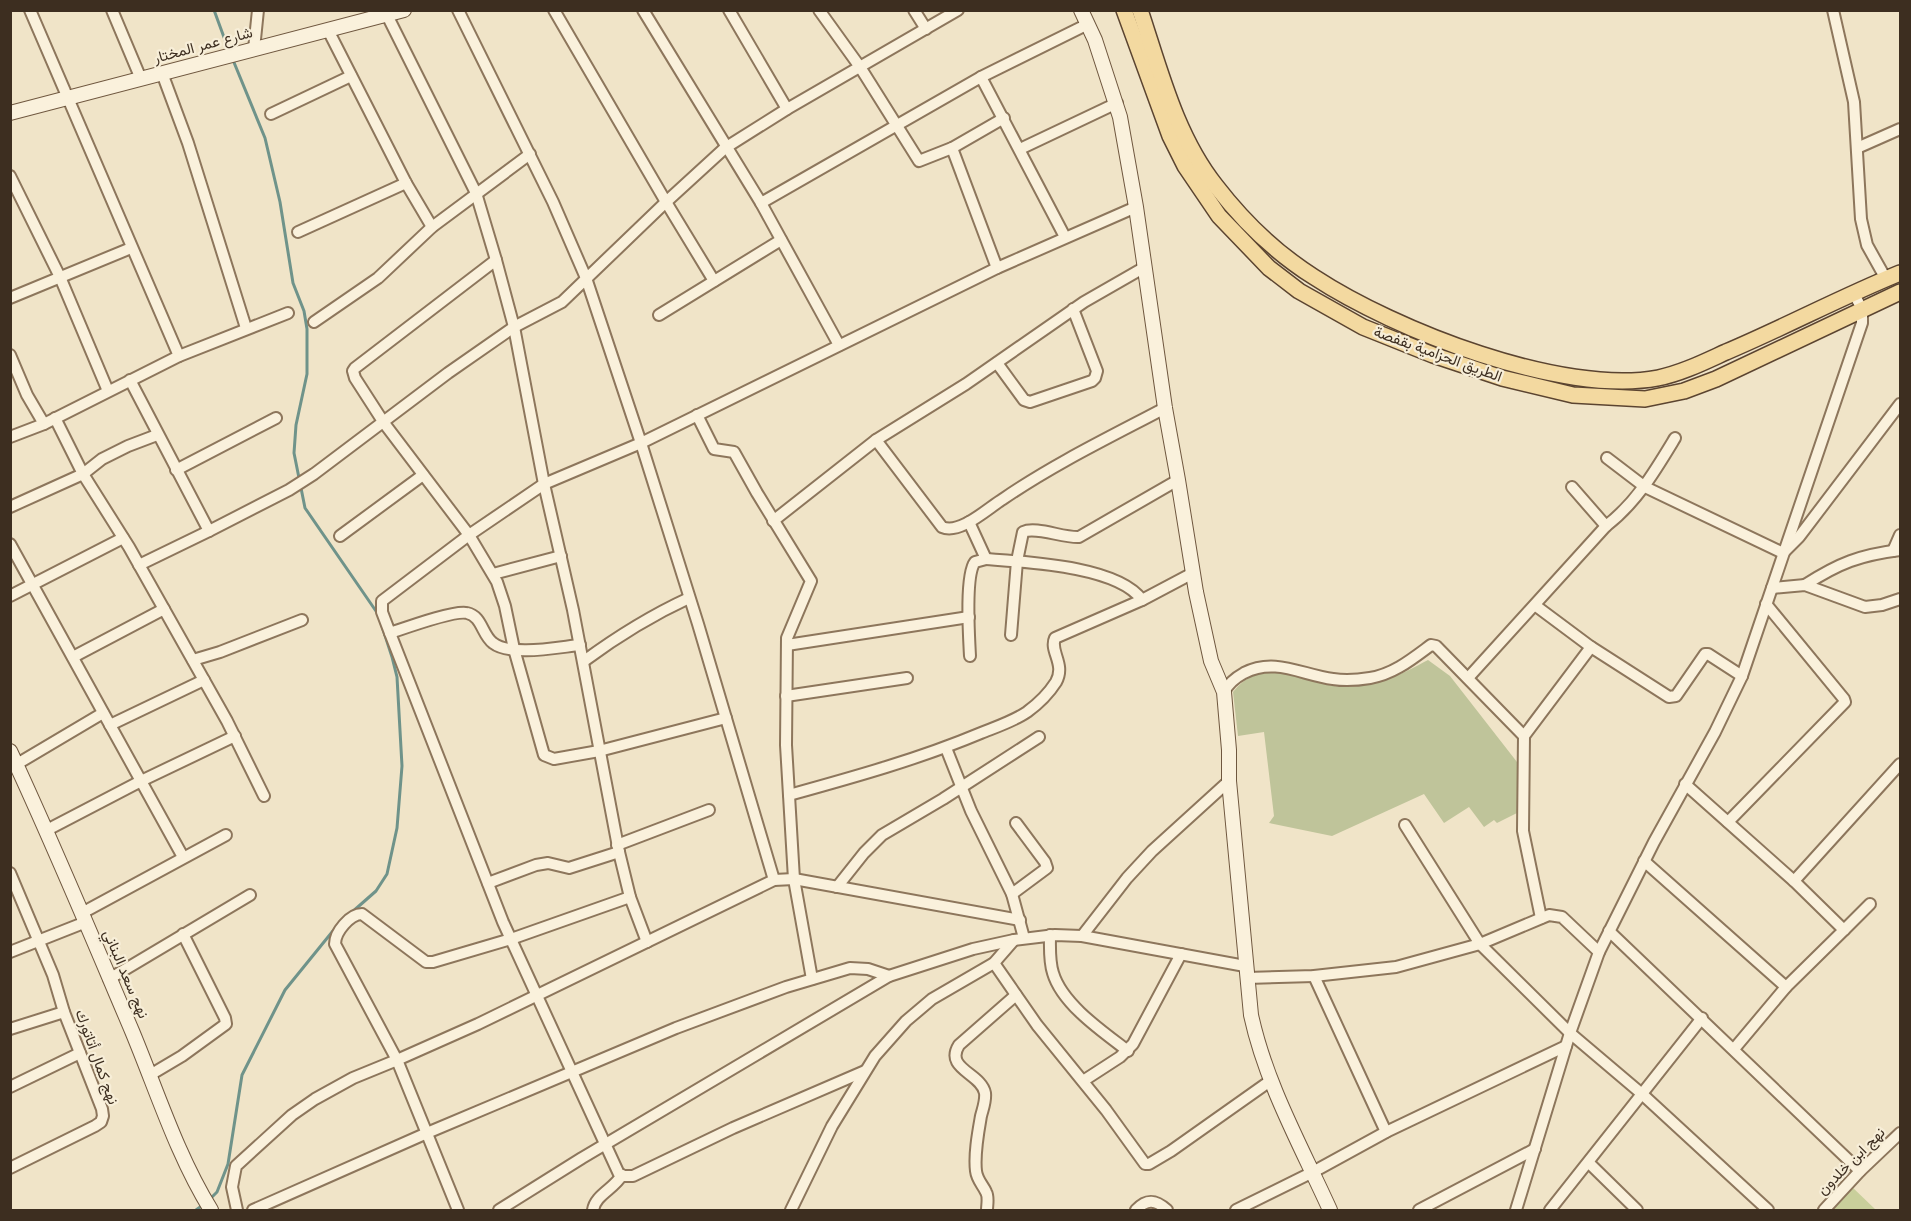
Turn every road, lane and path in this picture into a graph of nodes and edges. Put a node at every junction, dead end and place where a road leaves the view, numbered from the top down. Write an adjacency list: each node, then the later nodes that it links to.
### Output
1 (30, 10): 26 (street)
2 (112, 10): 25 (street)
3 (258, 10): 20 (street)
4 (404, 10): 16 (street, شارع عمر المختار)
5 (458, 10): 38 (street)
6 (554, 10): 42 (street)
7 (644, 10): 35 (street)
8 (729, 10): 28 (street)
9 (819, 10): 21 (street)
10 (914, 10): 18 (street)
11 (958, 10): 18 (street)
12 (1081, 10): 17 (street)
13 (1124, 10): 62 (main road, الطريق الحزامية بقفصة)
14 (1140, 10): 59 (main road, الطريق الحزامية بقفصة)
15 (1833, 10): 34 (street)
16 (387, 15): 19 (street, شارع عمر المختار); 41 (street)
17 (1088, 24): 24 (street); 27 (street)
18 (926, 29): 21 (street)
19 (328, 30): 20 (street, شارع عمر المختار); 23 (street)
20 (254, 49): 22 (street, شارع عمر المختار)
21 (860, 67): 28 (street); 32 (street)
22 (162, 73): 25 (street, شارع عمر المختار); 67 (street)
23 (351, 76): 30 (street); 40 (street)
24 (981, 77): 31 (street); 32 (street)
25 (141, 79): 26 (street, شارع عمر المختار)
26 (66, 98): 29 (street, شارع عمر المختار); 49 (street)
27 (1117, 103): 37 (street); 44 (street)
28 (787, 109): 35 (street)
29 (10, 113)
30 (271, 114)
31 (1004, 118): 36 (street); 37 (street)
32 (896, 126): 36 (street); 43 (street)
33 (1900, 129): 34 (street)
34 (1857, 147): 56 (street)
35 (725, 148): 42 (street); 43 (street)
36 (952, 148): 52 (street)
37 (1020, 149): 47 (street)
38 (530, 154): 41 (street); 55 (street)
39 (10, 176): 54 (street)
40 (406, 183): 45 (street); 46 (street)
41 (476, 193): 45 (street); 50 (street)
42 (666, 202): 55 (street); 57 (street)
43 (761, 203): 48 (street)
44 (1136, 207): 47 (street); 51 (street)
45 (432, 227): 65 (street)
46 (298, 232)
47 (1065, 237): 52 (street)
48 (781, 240): 57 (street); 68 (street)
49 (131, 248): 54 (street); 70 (street)
50 (496, 260): 66 (street); 79 (street)
51 (1145, 267): 61 (street); 75 (street)
52 (997, 268): 68 (street)
53 (1900, 273): 56 (main road, الطريق الحزامية بقفصة)
54 (60, 277): 60 (street); 73 (street)
55 (586, 278): 66 (street); 85 (street)
56 (1886, 279): 59 (main road, الطريق الحزامية بقفصة)
57 (714, 281): 64 (street)
58 (1900, 292): 62 (main road, الطريق الحزامية بقفصة)
59 (1854, 294): 62 (street)
60 (10, 298)
61 (1073, 309): 71 (street); 71 (street)
62 (1862, 309): 105 (street)
63 (288, 313): 67 (street)
64 (659, 315)
65 (314, 322)
66 (514, 327): 79 (street); 91 (street)
67 (246, 328): 70 (street)
68 (839, 345): 76 (street)
69 (10, 355): 80 (street)
70 (179, 356): 72 (street)
71 (997, 363): 84 (street)
72 (130, 380): 73 (street); 81 (street)
73 (108, 391): 77 (street)
74 (1900, 404): 105 (street)
75 (1165, 408): 90 (street); 96 (street)
76 (697, 415): 85 (street); 95 (street)
77 (55, 418): 80 (street); 88 (street)
78 (276, 418): 87 (street)
79 (384, 423): 89 (street); 98 (street)
80 (44, 424): 82 (street)
81 (157, 435): 87 (street); 88 (street)
82 (10, 437)
83 (1675, 438): 93 (street)
84 (876, 440): 95 (street); 96 (street)
85 (641, 443): 91 (street); 116 (street)
86 (1607, 458): 93 (street)
87 (176, 470): 98 (street)
88 (83, 474): 94 (street); 102 (street)
89 (423, 475): 99 (street); 101 (street)
90 (1178, 480): 108 (street); 110 (street)
91 (544, 484): 99 (street); 106 (street)
92 (1572, 487): 97 (street)
93 (1645, 487): 97 (street); 105 (street)
94 (10, 507)
95 (773, 521): 127 (street)
96 (969, 522): 107 (street)
97 (1606, 526): 120 (street)
98 (209, 531): 109 (street)
99 (469, 535): 111 (street); 124 (street)
100 (1900, 535): 104 (street)
101 (340, 536)
102 (123, 538): 109 (street); 112 (street)
103 (10, 544): 112 (street)
104 (1897, 550): 113 (street)
105 (1783, 553): 114 (street)
106 (561, 556): 111 (street); 126 (street)
107 (986, 559): 108 (street); 122 (street)
108 (1017, 561): 118 (street); 125 (street)
109 (139, 565): 121 (street)
110 (1193, 573): 118 (street); 138 (street)
111 (493, 574): 129 (street)
112 (33, 585): 115 (street); 131 (street)
113 (1805, 585): 114 (street); 117 (street)
114 (1772, 588): 119 (street)
115 (10, 596)
116 (689, 598): 133 (street); 141 (street)
117 (1900, 599)
118 (1142, 600): 146 (street)
119 (1766, 604): 134 (street); 158 (street)
120 (1536, 606): 128 (street); 136 (street)
121 (164, 609): 131 (street); 132 (street)
122 (969, 617): 127 (street); 130 (street)
123 (302, 620): 132 (street)
124 (390, 633): 129 (street); 170 (street)
125 (1011, 635)
126 (580, 645): 129 (street); 133 (street)
127 (787, 645): 139 (street)
128 (1591, 647): 134 (street); 144 (street)
129 (514, 649): 148 (street)
130 (970, 656)
131 (73, 657): 140 (street)
132 (193, 660): 137 (street)
133 (584, 662): 148 (street)
134 (1742, 676): 153 (street)
135 (907, 678): 139 (street)
136 (1468, 678): 138 (street); 144 (street)
137 (204, 680): 142 (street); 143 (street)
138 (1224, 692): 152 (street)
139 (786, 696): 155 (street)
140 (103, 712): 142 (street); 149 (street)
141 (726, 718): 148 (street); 168 (street)
142 (110, 725): 151 (street)
143 (235, 736): 151 (street); 156 (street)
144 (1524, 736): 178 (street)
145 (1039, 737): 154 (street)
146 (946, 748): 154 (street); 155 (street)
147 (10, 750): 149 (street, نهج سعد البناني)
148 (599, 751): 163 (street)
149 (17, 764): 161 (street, نهج سعد البناني)
150 (1900, 764): 169 (street)
151 (141, 781): 161 (street); 164 (street)
152 (1229, 781): 184 (street); 194 (street)
153 (1685, 784): 158 (street); 165 (street)
154 (962, 787): 171 (street); 173 (street)
155 (789, 795): 167 (street)
156 (264, 796)
157 (709, 810): 163 (street)
158 (1728, 822): 169 (street)
159 (1016, 823): 173 (street)
160 (1405, 825): 189 (street)
161 (47, 830): 177 (street, نهج سعد البناني)
162 (226, 835): 164 (street)
163 (618, 848): 170 (street); 175 (street)
164 (183, 857): 177 (street)
165 (1644, 861): 181 (street); 199 (street)
166 (10, 873): 172 (street, نهج كمال أتاتورك)
167 (794, 879): 168 (street); 171 (street); 198 (street)
168 (774, 880): 188 (street)
169 (1794, 881): 180 (street)
170 (488, 883): 185 (street)
171 (837, 887): 179 (street)
172 (14, 890): 187 (street, نهج كمال أتاتورك)
173 (1012, 894): 179 (street)
174 (250, 895): 182 (street)
175 (630, 897): 185 (street); 188 (street)
176 (1870, 904): 180 (street)
177 (84, 918): 187 (street); 197 (street, نهج سعد البناني)
178 (1541, 918): 189 (street); 191 (street)
179 (1020, 920): 186 (street)
180 (1844, 930): 199 (street)
181 (1609, 931): 191 (street); 203 (street)
182 (183, 934): 197 (street); 213 (street)
183 (1050, 935): 184 (street); 186 (street); 208 (street)
184 (1082, 936): 192 (street)
185 (511, 939): 200 (street); 210 (street)
186 (1019, 939): 193 (street); 195 (street)
187 (38, 940): 190 (street); 202 (street, نهج كمال أتاتورك)
188 (647, 942): 200 (street)
189 (1479, 944): 196 (street); 205 (street)
190 (10, 952)
191 (1599, 952): 205 (street)
192 (1181, 954): 194 (street); 208 (street)
193 (994, 963): 201 (street); 211 (street)
194 (1246, 972): 196 (street); 215 (street)
195 (889, 976): 198 (street); 221 (street)
196 (1314, 976): 219 (street)
197 (109, 979): 213 (street, نهج سعد البناني)
198 (812, 979): 212 (street)
199 (1786, 987): 207 (street)
200 (537, 995): 210 (street); 212 (street)
201 (1016, 995): 214 (street); 236 (street)
202 (64, 1012): 204 (street); 209 (street, نهج كمال أتاتورك)
203 (1701, 1018): 207 (street); 217 (street)
204 (10, 1029)
205 (1570, 1033): 206 (street); 217 (street)
206 (1566, 1046): 219 (street); 222 (street)
207 (1734, 1049): 225 (street)
208 (1128, 1051): 214 (street)
209 (80, 1053): 216 (street); 224 (street, نهج كمال أتاتورك)
210 (397, 1060): 218 (street); 230 (street)
211 (865, 1071): 227 (street); 235 (street)
212 (571, 1073): 218 (street); 221 (street)
213 (150, 1075): 229 (street, نهج سعد البناني)
214 (1083, 1080): 215 (street)
215 (1270, 1081): 226 (street)
216 (10, 1087)
217 (1642, 1094): 223 (street); 245 (street)
218 (427, 1132): 231 (street); 232 (street)
219 (1386, 1132): 226 (street)
220 (1900, 1133): 225 (street, نهج ابن خلدون)
221 (605, 1146): 227 (street); 233 (street)
222 (1535, 1149): 228 (street); 242 (street)
223 (1589, 1163): 243 (street); 244 (street)
224 (10, 1168)
225 (1860, 1171): 246 (street, نهج ابن خلدون)
226 (1313, 1172): 239 (street); 240 (street)
227 (622, 1175): 234 (street)
228 (1432, 1207): 241 (street)
229 (212, 1210)
230 (237, 1210)
231 (253, 1210)
232 (458, 1210)
233 (499, 1210)
234 (593, 1210)
235 (791, 1210)
236 (987, 1210)
237 (1137, 1210): 238 (street)
238 (1167, 1210)
239 (1236, 1210)
240 (1330, 1210)
241 (1419, 1210)
242 (1516, 1210)
243 (1550, 1210)
244 (1637, 1210)
245 (1768, 1210)
246 (1824, 1210)

